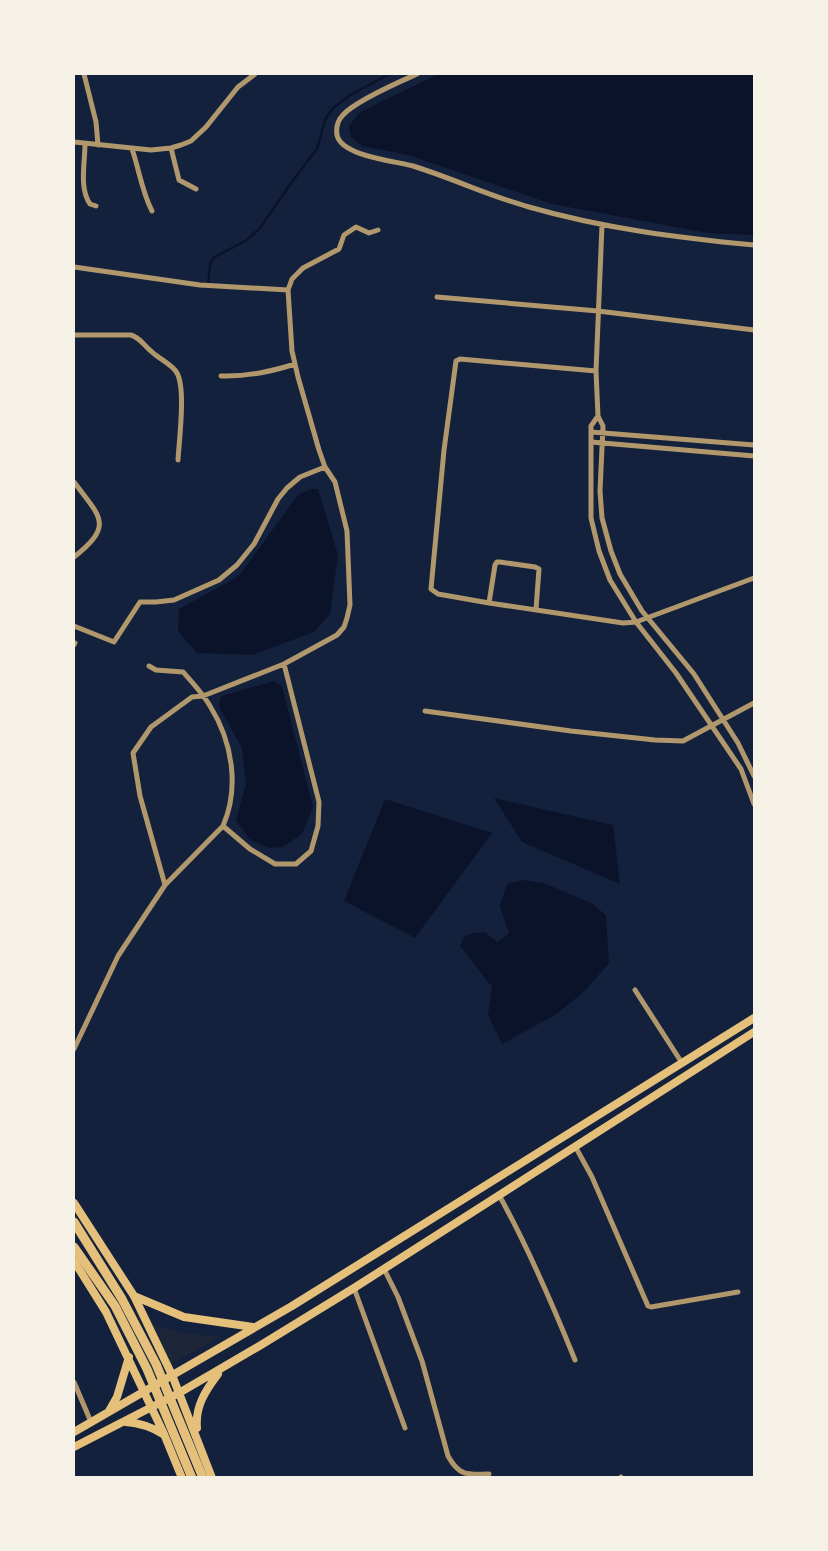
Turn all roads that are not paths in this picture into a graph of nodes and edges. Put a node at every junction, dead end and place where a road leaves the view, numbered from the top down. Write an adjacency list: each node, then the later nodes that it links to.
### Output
1 (84, 74): 6 (street)
2 (255, 74): 7 (street)
3 (417, 74): 12 (street)
4 (74, 142): 5 (street)
5 (85, 144): 6 (street); 10 (street)
6 (98, 145): 8 (street)
7 (171, 148): 8 (street); 9 (street)
8 (132, 149): 11 (street)
9 (196, 189)
10 (96, 206)
11 (152, 211)
12 (602, 225): 14 (street); 18 (street)
13 (378, 230): 16 (street)
14 (754, 245)
15 (74, 267): 16 (street)
16 (288, 290): 21 (street)
17 (437, 297): 18 (street)
18 (598, 311): 19 (street); 22 (street)
19 (754, 330)
20 (74, 335): 31 (street)
21 (295, 364): 23 (street); 32 (street)
22 (596, 371): 24 (street); 38 (street)
23 (221, 376)
24 (598, 416): 25 (street); 26 (street)
25 (591, 432): 26 (street); 27 (street)
26 (603, 432): 28 (street); 29 (street)
27 (591, 442): 28 (street); 35 (street)
28 (603, 443): 30 (street); 34 (street)
29 (754, 445)
30 (754, 456)
31 (178, 460)
32 (325, 467): 42 (street); 43 (street)
33 (74, 482): 36 (street)
34 (612, 553): 35 (street); 40 (street)
35 (601, 556): 41 (street)
36 (74, 557)
37 (754, 578): 40 (street)
38 (489, 603): 39 (street); 39 (street)
39 (536, 609): 41 (street)
40 (647, 617): 41 (street); 48 (street)
41 (636, 622): 49 (street)
42 (74, 626)
43 (284, 664): 45 (street); 52 (street)
44 (149, 666): 45 (street)
45 (203, 696): 52 (street); 53 (street)
46 (754, 703): 48 (street)
47 (425, 711): 49 (street)
48 (723, 720): 49 (street); 50 (street)
49 (713, 726): 51 (street)
50 (754, 776)
51 (754, 804)
52 (223, 826): 53 (street)
53 (165, 885): 57 (street)
54 (635, 990): 58 (street)
55 (754, 1018): 58 (main road)
56 (754, 1032): 59 (main road)
57 (74, 1049)
58 (686, 1061): 59 (main road); 60 (main road)
59 (695, 1070): 61 (main road)
60 (556, 1142): 62 (main road); 65 (main road)
61 (575, 1146): 62 (main road); 72 (street)
62 (564, 1154): 63 (main road)
63 (499, 1195): 67 (main road); 77 (street)
64 (74, 1203): 73 (main road)
65 (444, 1212): 67 (main road); 75 (main road)
66 (74, 1222): 95 (highway)
67 (454, 1224): 70 (main road)
68 (74, 1247): 94 (highway)
69 (74, 1261): 74 (main road)
70 (384, 1269): 71 (main road); 92 (street)
71 (354, 1289): 78 (main road); 87 (street)
72 (738, 1292)
73 (134, 1297): 74 (street); 75 (main road); 79 (main road)
74 (106, 1312): 76 (main road)
75 (253, 1327): 79 (main road)
76 (129, 1357): 81 (main road); 84 (main road)
77 (575, 1360)
78 (221, 1369): 82 (main road); 90 (main road)
79 (172, 1375): 81 (main road); 82 (main road)
80 (74, 1382): 85 (street)
81 (143, 1391): 83 (main road); 84 (main road)
82 (179, 1393): 83 (main road); 90 (main road)
83 (150, 1408): 86 (main road); 89 (main road)
84 (108, 1413): 85 (main road)
85 (91, 1422): 88 (main road)
86 (123, 1422): 89 (main road); 91 (main road)
87 (405, 1428)
88 (74, 1432)
89 (164, 1434): 93 (main road)
90 (197, 1438): 96 (main road)
91 (74, 1447)
92 (489, 1474)
93 (182, 1478)
94 (192, 1478)
95 (203, 1478)
96 (212, 1478)

